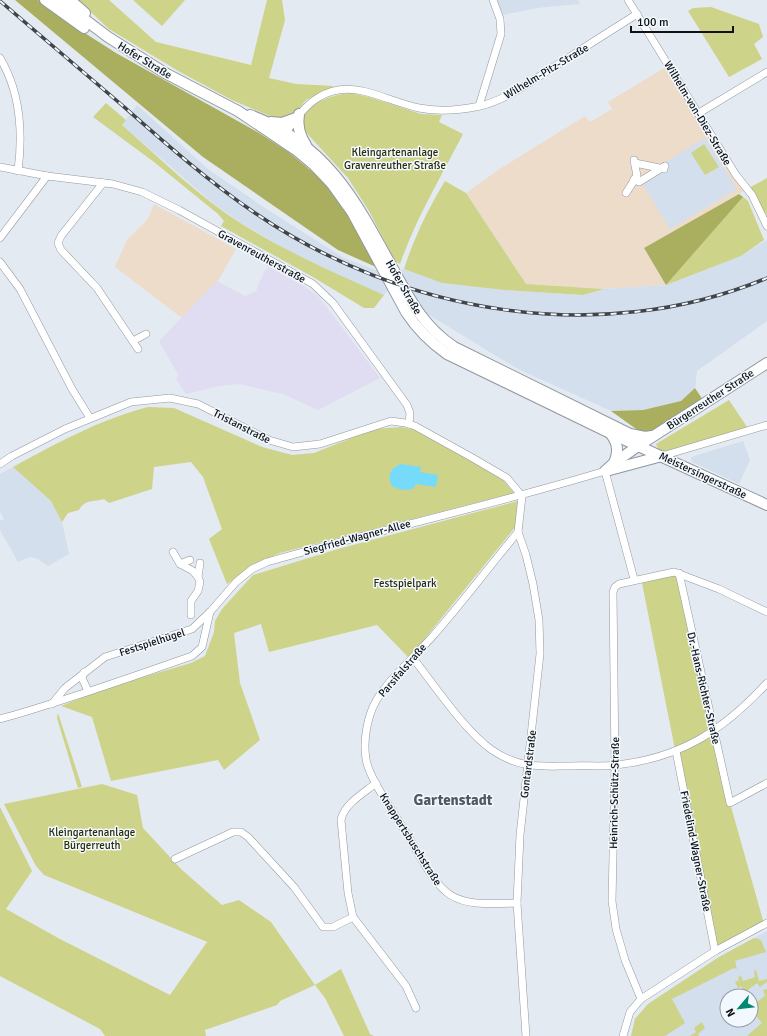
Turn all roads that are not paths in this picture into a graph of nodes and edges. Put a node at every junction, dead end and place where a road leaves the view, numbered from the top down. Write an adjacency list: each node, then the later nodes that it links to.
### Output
1 (45, 0): 7 (main road)
2 (59, 0): 7 (main road, Hofer Straße)
3 (70, 0): 7 (main road)
4 (493, 0): 10 (street)
5 (628, 0): 6 (street, Wilhelm-von-Diez-Straße)
6 (637, 14): 10 (street, Wilhelm-Pitz-Straße); 12 (street, Wilhelm-von-Diez-Straße)
7 (108, 37): 11 (main road, Hofer Straße)
8 (2, 61): 18 (street)
9 (767, 72): 12 (street)
10 (479, 106): 13 (street, Wilhelm-Pitz-Straße)
11 (238, 111): 14 (main road, Hofer Straße); 15 (main road, Hofer Straße)
12 (699, 113): 23 (street, Wilhelm-von-Diez-Straße)
13 (297, 116): 14 (main road); 15 (street, Wilhelm-Pitz-Straße); 16 (main road)
14 (266, 121): 15 (main road, Hofer Straße)
15 (283, 136): 16 (main road, Hofer Straße); 33 (main road, Hofer Straße)
16 (307, 147): 34 (main road, Hofer Straße)
17 (0, 166): 18 (street, Gravenreutherstraße)
18 (18, 171): 19 (street, Gravenreutherstraße)
19 (48, 176): 21 (street, Gravenreutherstraße); 24 (street)
20 (634, 179): 20 (street); 22 (street)
21 (103, 183): 27 (street); 31 (street, Gravenreutherstraße)
22 (626, 193)
23 (767, 226)
24 (0, 238)
25 (0, 262): 30 (street)
26 (146, 334): 27 (street)
27 (133, 341): 28 (street)
28 (138, 349)
29 (767, 363): 34 (main road, Bürgerreuther Straße)
30 (90, 418): 31 (street, Tristanstraße); 39 (street, Tristanstraße)
31 (409, 424): 42 (street, Tristanstraße)
32 (767, 425): 37 (street)
33 (610, 433): 35 (main road, Hofer Straße); 38 (main road)
34 (652, 436): 35 (main road, Bürgerreuther Straße)
35 (638, 446): 36 (main road, Bürgerreuther Straße); 37 (main road, Meistersingerstraße)
36 (628, 453): 38 (main road, Bürgerreuther Straße); 40 (main road)
37 (662, 456): 40 (main road); 43 (main road, Meistersingerstraße)
38 (614, 463): 41 (main road, Bürgerreuther Straße)
39 (0, 464)
40 (628, 465): 41 (main road)
41 (605, 472): 42 (street); 51 (street)
42 (522, 496): 44 (street, Gontardstraße); 52 (street, Siegfried-Wagner-Allee)
43 (767, 505)
44 (518, 532): 55 (street, Parsifalstraße); 64 (street, Gontardstraße)
45 (173, 552): 48 (street)
46 (190, 560): 48 (street)
47 (200, 563): 50 (street)
48 (180, 564): 50 (street)
49 (679, 573): 51 (street); 53 (street); 61 (street, Dr.-Hans-Richter-Straße)
50 (198, 577): 54 (street)
51 (634, 579): 63 (street, Heinrich-Schütz-Straße)
52 (210, 612): 56 (street, Festspielhügel); 58 (street)
53 (767, 612)
54 (191, 615)
55 (413, 658): 64 (street); 66 (street, Parsifalstraße)
56 (84, 672): 58 (street); 59 (street, Festspielhügel)
57 (767, 683): 61 (street)
58 (88, 691): 59 (street)
59 (52, 704): 60 (street)
60 (0, 720)
61 (714, 732): 62 (street); 65 (street, Dr.-Hans-Richter-Straße)
62 (676, 751): 63 (street); 71 (street, Friedelind-Wagner-Straße)
63 (615, 765): 64 (street); 72 (street, Heinrich-Schütz-Straße)
64 (528, 766): 68 (street, Gontardstraße)
65 (767, 782)
66 (376, 783): 68 (street, Knappertsbuschstraße); 69 (street)
67 (175, 858): 69 (street)
68 (517, 903): 74 (street, Gontardstraße)
69 (353, 917): 73 (street)
70 (767, 922): 71 (street)
71 (715, 951): 72 (street)
72 (641, 999): 75 (street)
73 (416, 1008)
74 (526, 1036)
75 (623, 1036)

